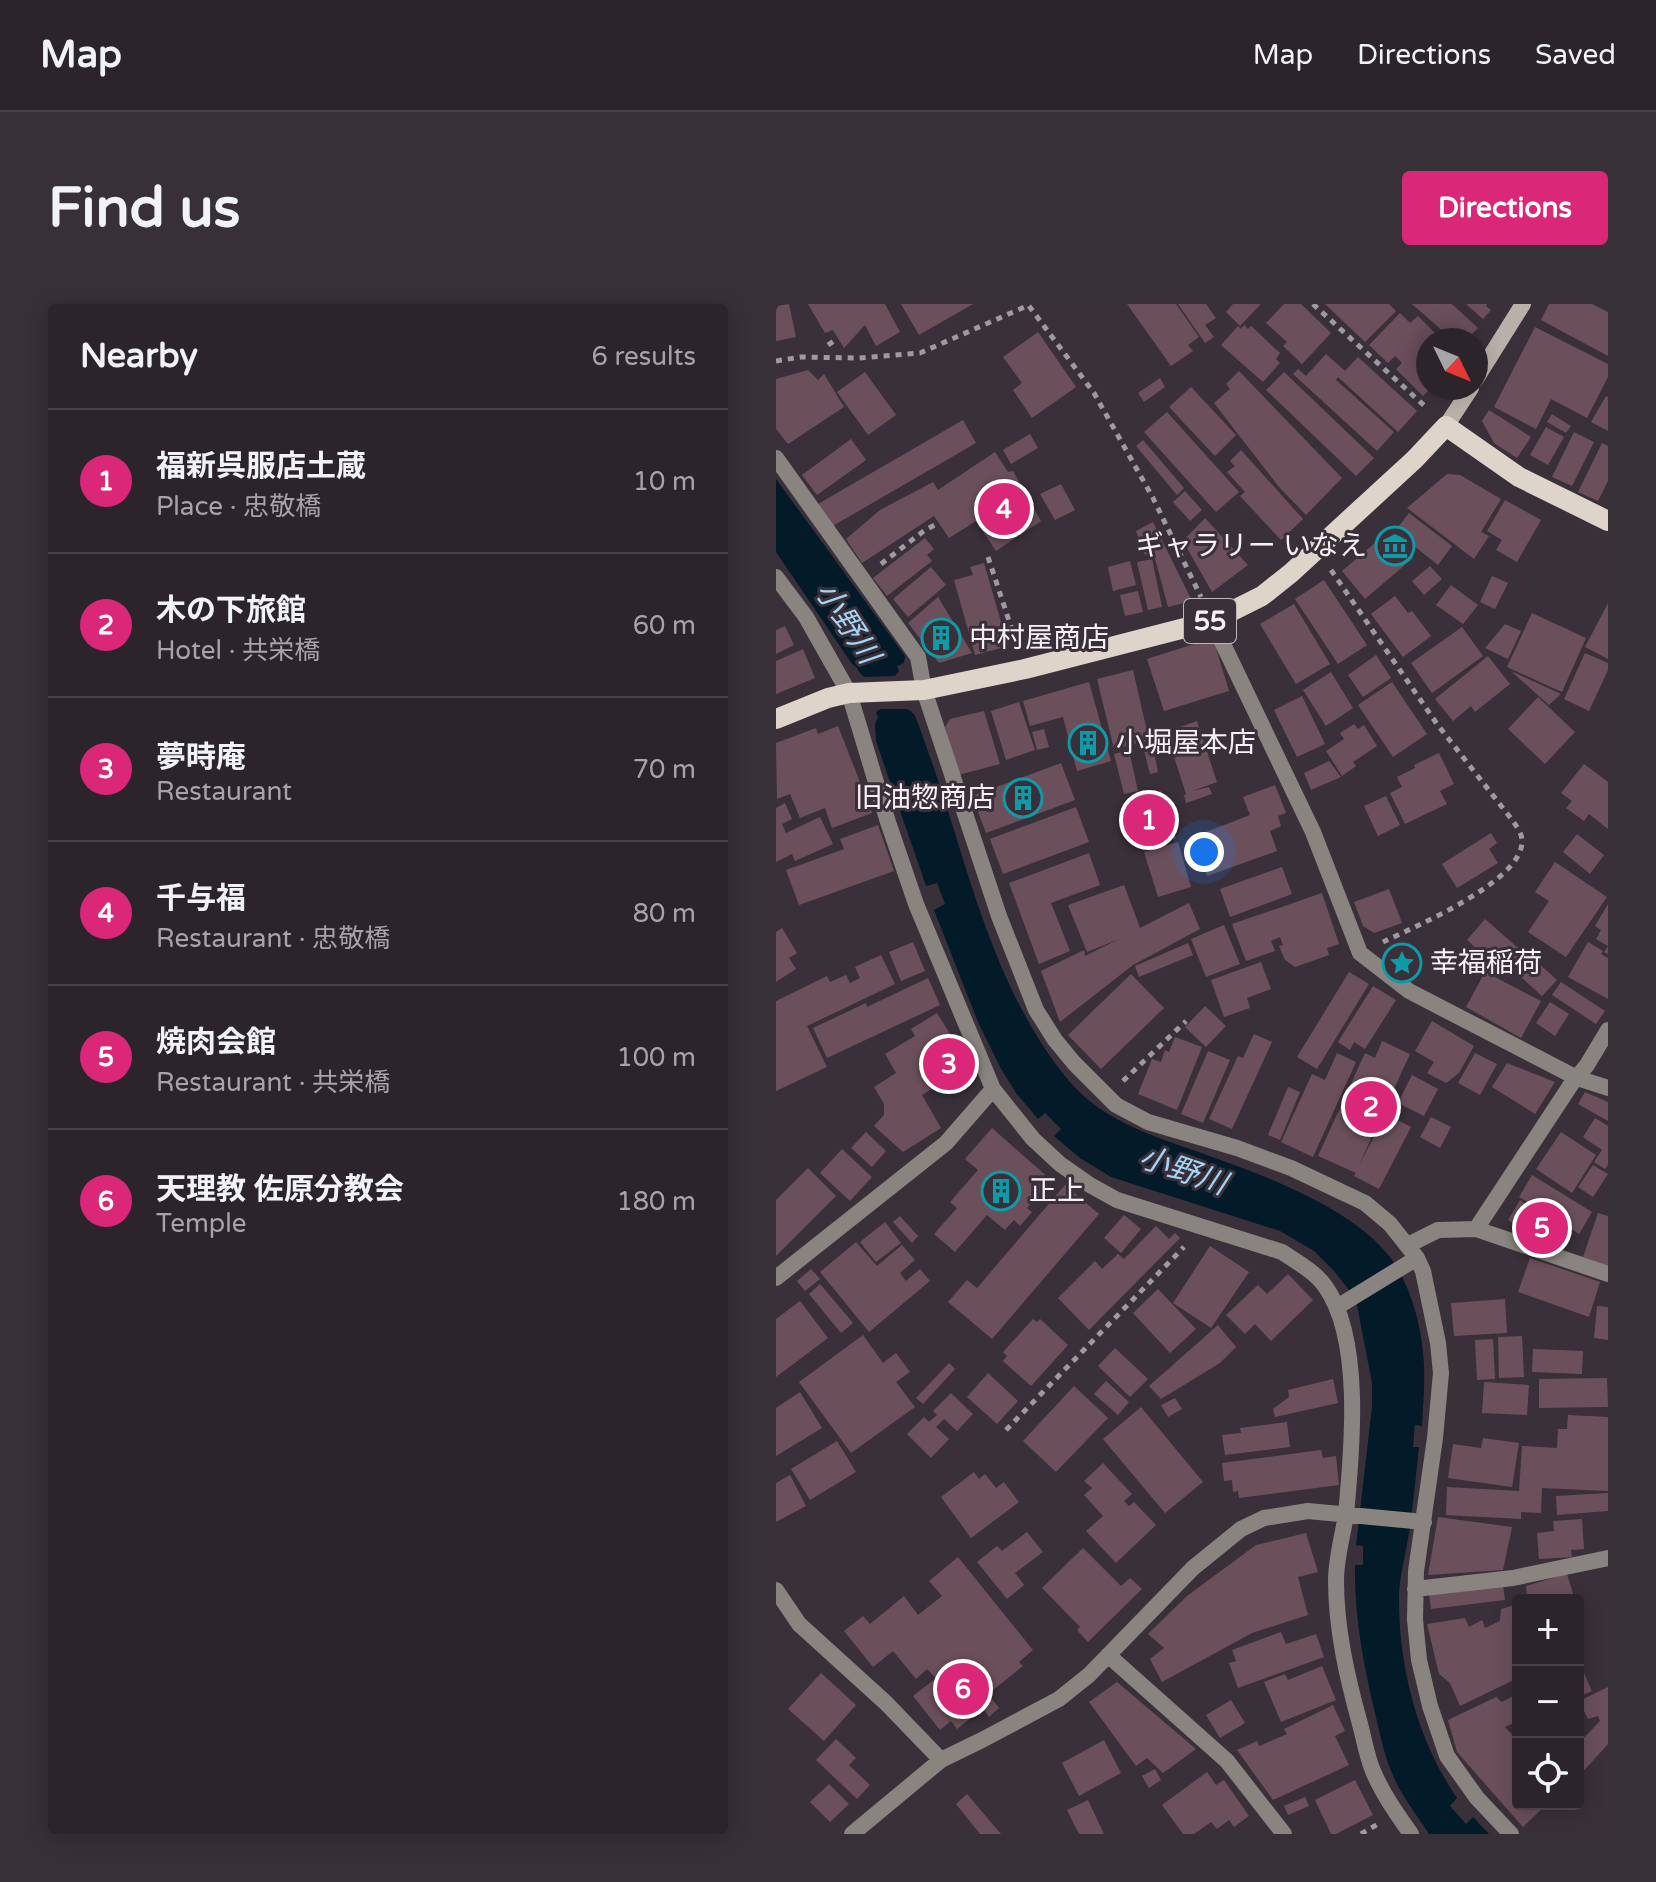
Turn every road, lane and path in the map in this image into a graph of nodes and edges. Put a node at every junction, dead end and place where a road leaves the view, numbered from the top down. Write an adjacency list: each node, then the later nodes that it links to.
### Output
1 (1313, 304): 7 (path)
2 (1523, 304): 4 (street)
3 (1029, 305): 5 (path); 15 (path)
4 (1488, 360)
5 (776, 361)
6 (1463, 400): 7 (street)
7 (1446, 426): 9 (main road); 11 (main road, 55)
8 (776, 458): 14 (street)
9 (1608, 521)
10 (939, 523): 14 (path)
11 (1317, 550): 15 (main road, 55); 20 (path)
12 (988, 557): 16 (path)
13 (776, 577): 18 (street)
14 (861, 579): 17 (street)
15 (1212, 621): 16 (main road, 55); 20 (street)
16 (1025, 669): 17 (main road, 55)
17 (917, 691): 18 (main road, 55); 26 (street)
18 (856, 693): 19 (main road, 55); 25 (street)
19 (776, 719)
20 (1360, 953): 23 (street)
21 (1186, 1021): 26 (path)
22 (1608, 1030): 23 (street)
23 (1577, 1078): 24 (street); 28 (street)
24 (1608, 1088)
25 (993, 1089): 27 (street); 31 (street)
26 (1107, 1096): 29 (street)
27 (1204, 1226): 32 (street); 33 (path)
28 (1476, 1229): 29 (street); 30 (street)
29 (1413, 1252): 32 (street); 35 (street)
30 (1608, 1274)
31 (776, 1278)
32 (1337, 1307): 34 (street)
33 (1006, 1430)
34 (1353, 1515): 35 (street); 39 (street); 43 (street)
35 (1417, 1521): 37 (street)
36 (1608, 1558): 37 (street)
37 (1415, 1589): 44 (street)
38 (776, 1590): 40 (street)
39 (1108, 1655): 40 (street); 42 (street)
40 (941, 1760): 41 (street)
41 (852, 1834)
42 (1284, 1834)
43 (1411, 1834)
44 (1511, 1834)

